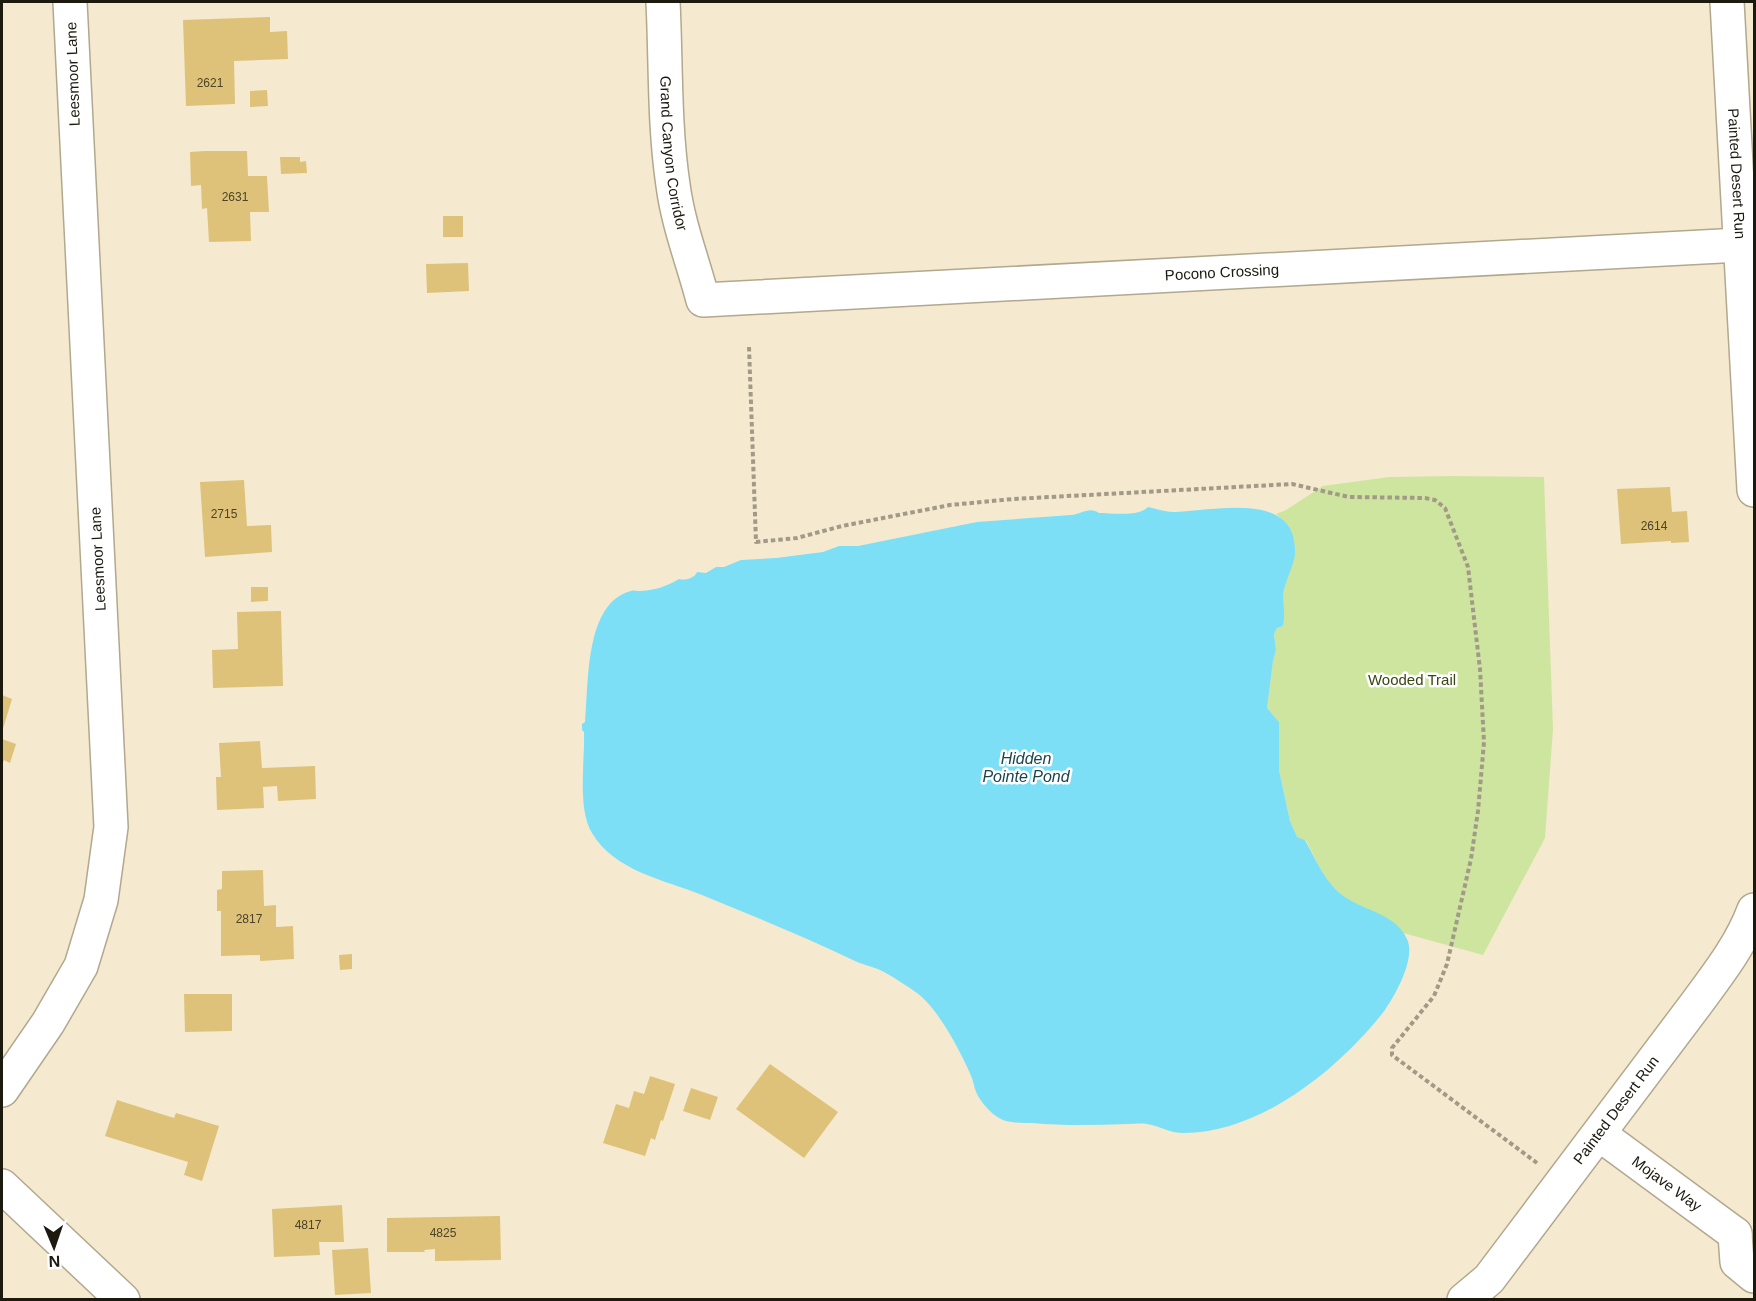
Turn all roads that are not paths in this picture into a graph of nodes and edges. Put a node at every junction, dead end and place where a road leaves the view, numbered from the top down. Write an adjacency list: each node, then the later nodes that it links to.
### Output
1 (70, 2): 8 (street, Leesmoor Lane)
2 (663, 2): 5 (street, Grand Canyon Corridor)
3 (1727, 2): 4 (street, Painted Desert Run)
4 (1740, 245): 5 (street, Pocono Crossing); 6 (street, Painted Desert Run)
5 (703, 300)
6 (1755, 490)
7 (1755, 910): 9 (street, Painted Desert Run)
8 (2, 1090)
9 (1599, 1134): 11 (street, Mojave Way); 14 (street, Painted Desert Run)
10 (2, 1186): 13 (street)
11 (1745, 1231): 12 (street, Mojave Way)
12 (1755, 1276)
13 (123, 1299)
14 (1464, 1299)

